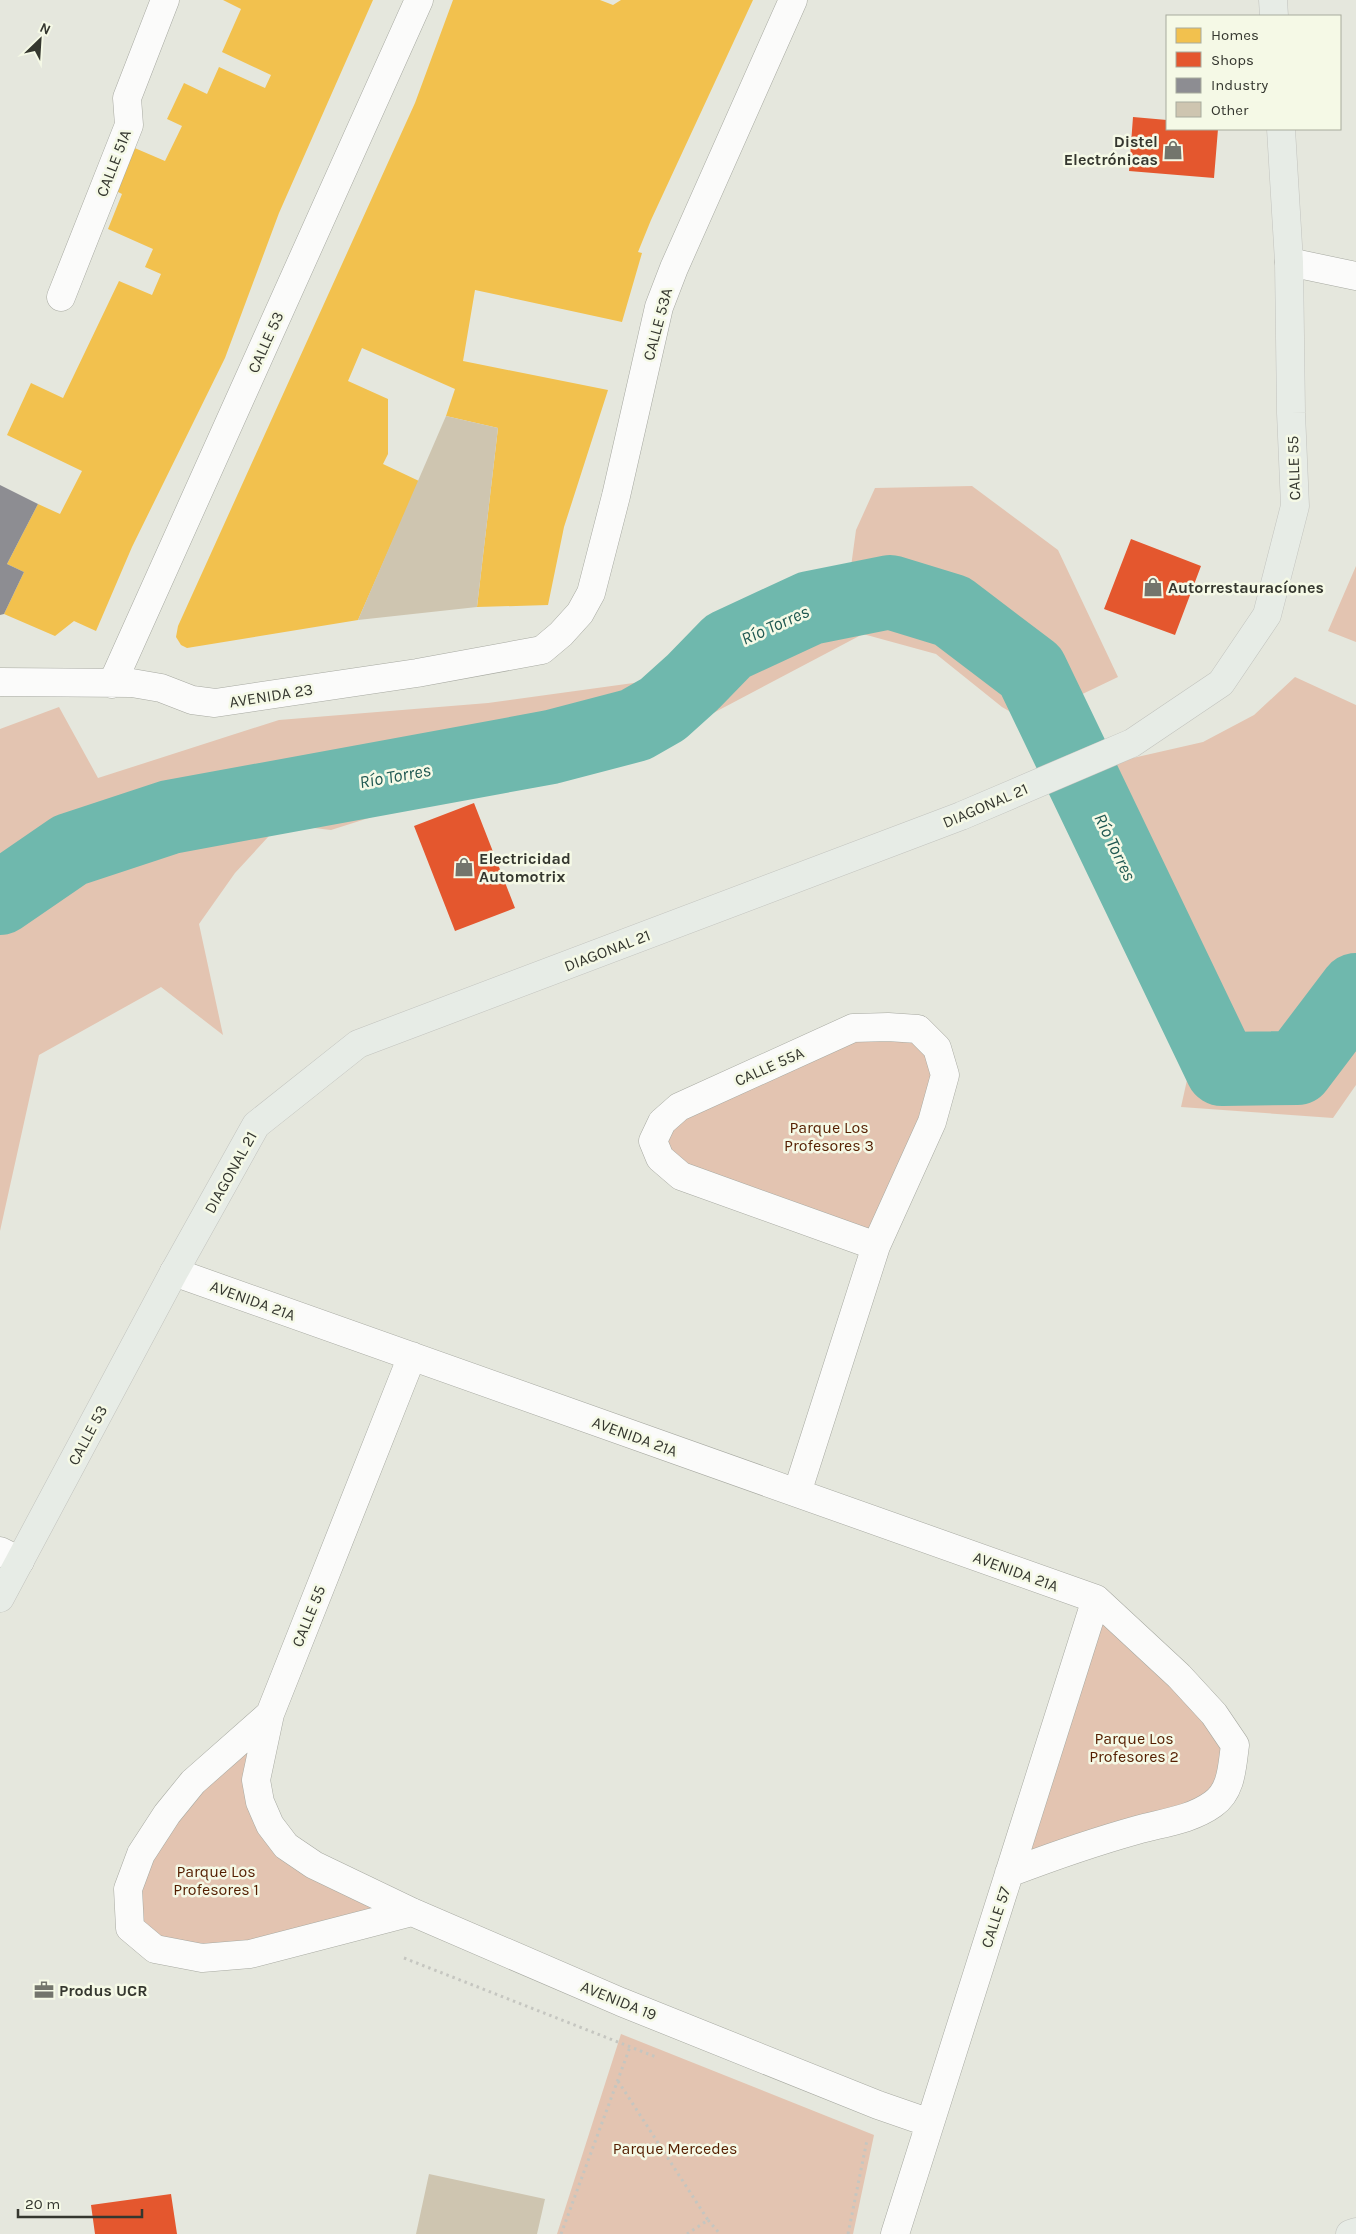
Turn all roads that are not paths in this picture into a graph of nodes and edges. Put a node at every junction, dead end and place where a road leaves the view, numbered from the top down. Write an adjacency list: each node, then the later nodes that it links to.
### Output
1 (165, 0): 9 (street, CALLE 51A)
2 (419, 0): 12 (street, CALLE 53)
3 (793, 0): 10 (street, CALLE 53A)
4 (1273, 0): 5 (main road)
5 (1274, 15)
6 (1281, 130): 7 (main road, CALLE 55)
7 (1289, 262): 8 (street); 13 (main road, CALLE 55)
8 (1356, 276)
9 (61, 297)
10 (542, 650): 12 (street, AVENIDA 23)
11 (0, 682): 12 (street, AVENIDA 23)
12 (112, 684)
13 (1132, 743): 15 (main road, DIAGONAL 21)
14 (876, 1246): 14 (street, CALLE 55A); 17 (street, CALLE 55A)
15 (174, 1272): 16 (street, AVENIDA 21A); 18 (main road, CALLE 53)
16 (412, 1356): 17 (street, AVENIDA 21A); 21 (street, CALLE 55)
17 (797, 1493): 20 (street, AVENIDA 21A)
18 (10, 1556): 19 (main road, CALLE 53)
19 (0, 1598)
20 (1096, 1599): 23 (street, CALLE 57); 23 (street)
21 (270, 1714): 22 (street, CALLE 55); 24 (street)
22 (314, 1865): 24 (street, AVENIDA 19)
23 (1009, 1873): 25 (street, CALLE 57)
24 (412, 1912): 25 (street, AVENIDA 19)
25 (930, 2123): 27 (street, CALLE 57)
26 (1356, 2232): 28 (main road)
27 (895, 2234)
28 (1350, 2234)

